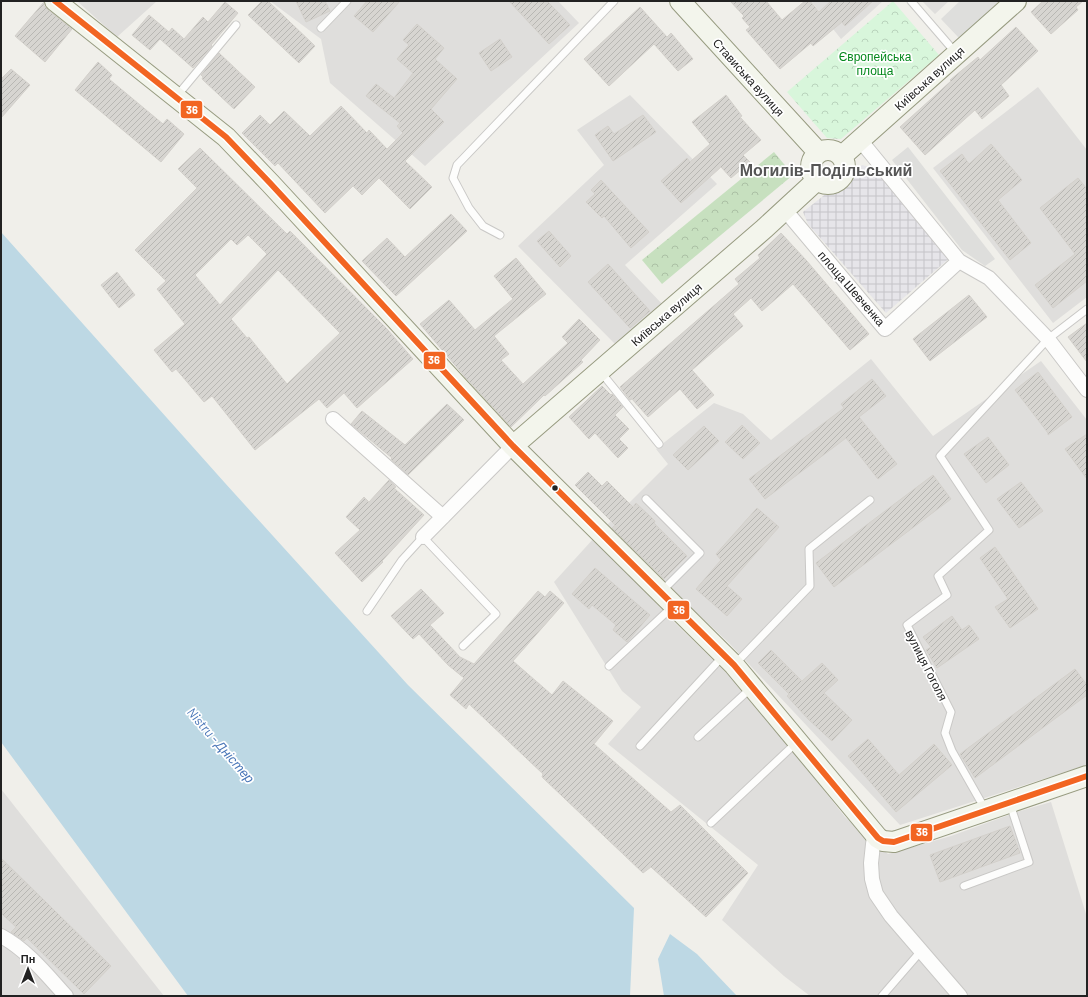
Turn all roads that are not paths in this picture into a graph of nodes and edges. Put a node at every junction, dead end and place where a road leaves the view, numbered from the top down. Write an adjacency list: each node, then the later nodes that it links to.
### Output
1 (55, 1): 10 (main road)
2 (347, 1): 8 (lane)
3 (614, 1): 16 (lane)
4 (680, 1): 12 (main road, Стависька вулиця)
5 (911, 1): 9 (lane)
6 (1016, 1): 9 (main road, Київська вулиця)
7 (236, 25): 10 (lane)
8 (322, 28)
9 (956, 54): 11 (main road, Київська вулиця)
10 (176, 97): 24 (main road)
11 (860, 140): 13 (main road, Київська вулиця); 17 (street)
12 (818, 152): 13 (main road); 14 (main road)
13 (842, 156): 14 (main road)
14 (817, 180): 15 (main road, Київська вулиця)
15 (785, 210): 17 (street, площа Шевченка); 20 (main road, Київська вулиця)
16 (500, 234)
17 (959, 261): 19 (street)
18 (1087, 309): 19 (lane)
19 (1048, 340): 21 (street); 40 (lane, вулиця Гоголя)
20 (600, 371): 23 (lane); 24 (main road, Київська вулиця)
21 (1087, 390)
22 (333, 419): 27 (street)
23 (659, 444)
24 (514, 446): 27 (street); 29 (main road)
25 (646, 499): 29 (lane)
26 (870, 500): 32 (lane)
27 (443, 517): 28 (street)
28 (423, 537): 30 (lane); 31 (lane)
29 (667, 599): 32 (main road); 33 (lane)
30 (367, 611)
31 (462, 646)
32 (729, 660): 34 (main road); 37 (lane)
33 (609, 666)
34 (752, 687): 35 (lane); 36 (main road)
35 (698, 737)
36 (797, 741): 41 (lane); 42 (main road)
37 (640, 746)
38 (1087, 776): 39 (main road)
39 (1010, 802): 40 (main road); 43 (lane)
40 (986, 810): 42 (main road)
41 (711, 823)
42 (874, 835): 45 (street)
43 (964, 886)
44 (1, 936): 46 (street)
45 (922, 952): 47 (lane); 48 (street)
46 (66, 996)
47 (882, 996)
48 (960, 996)

